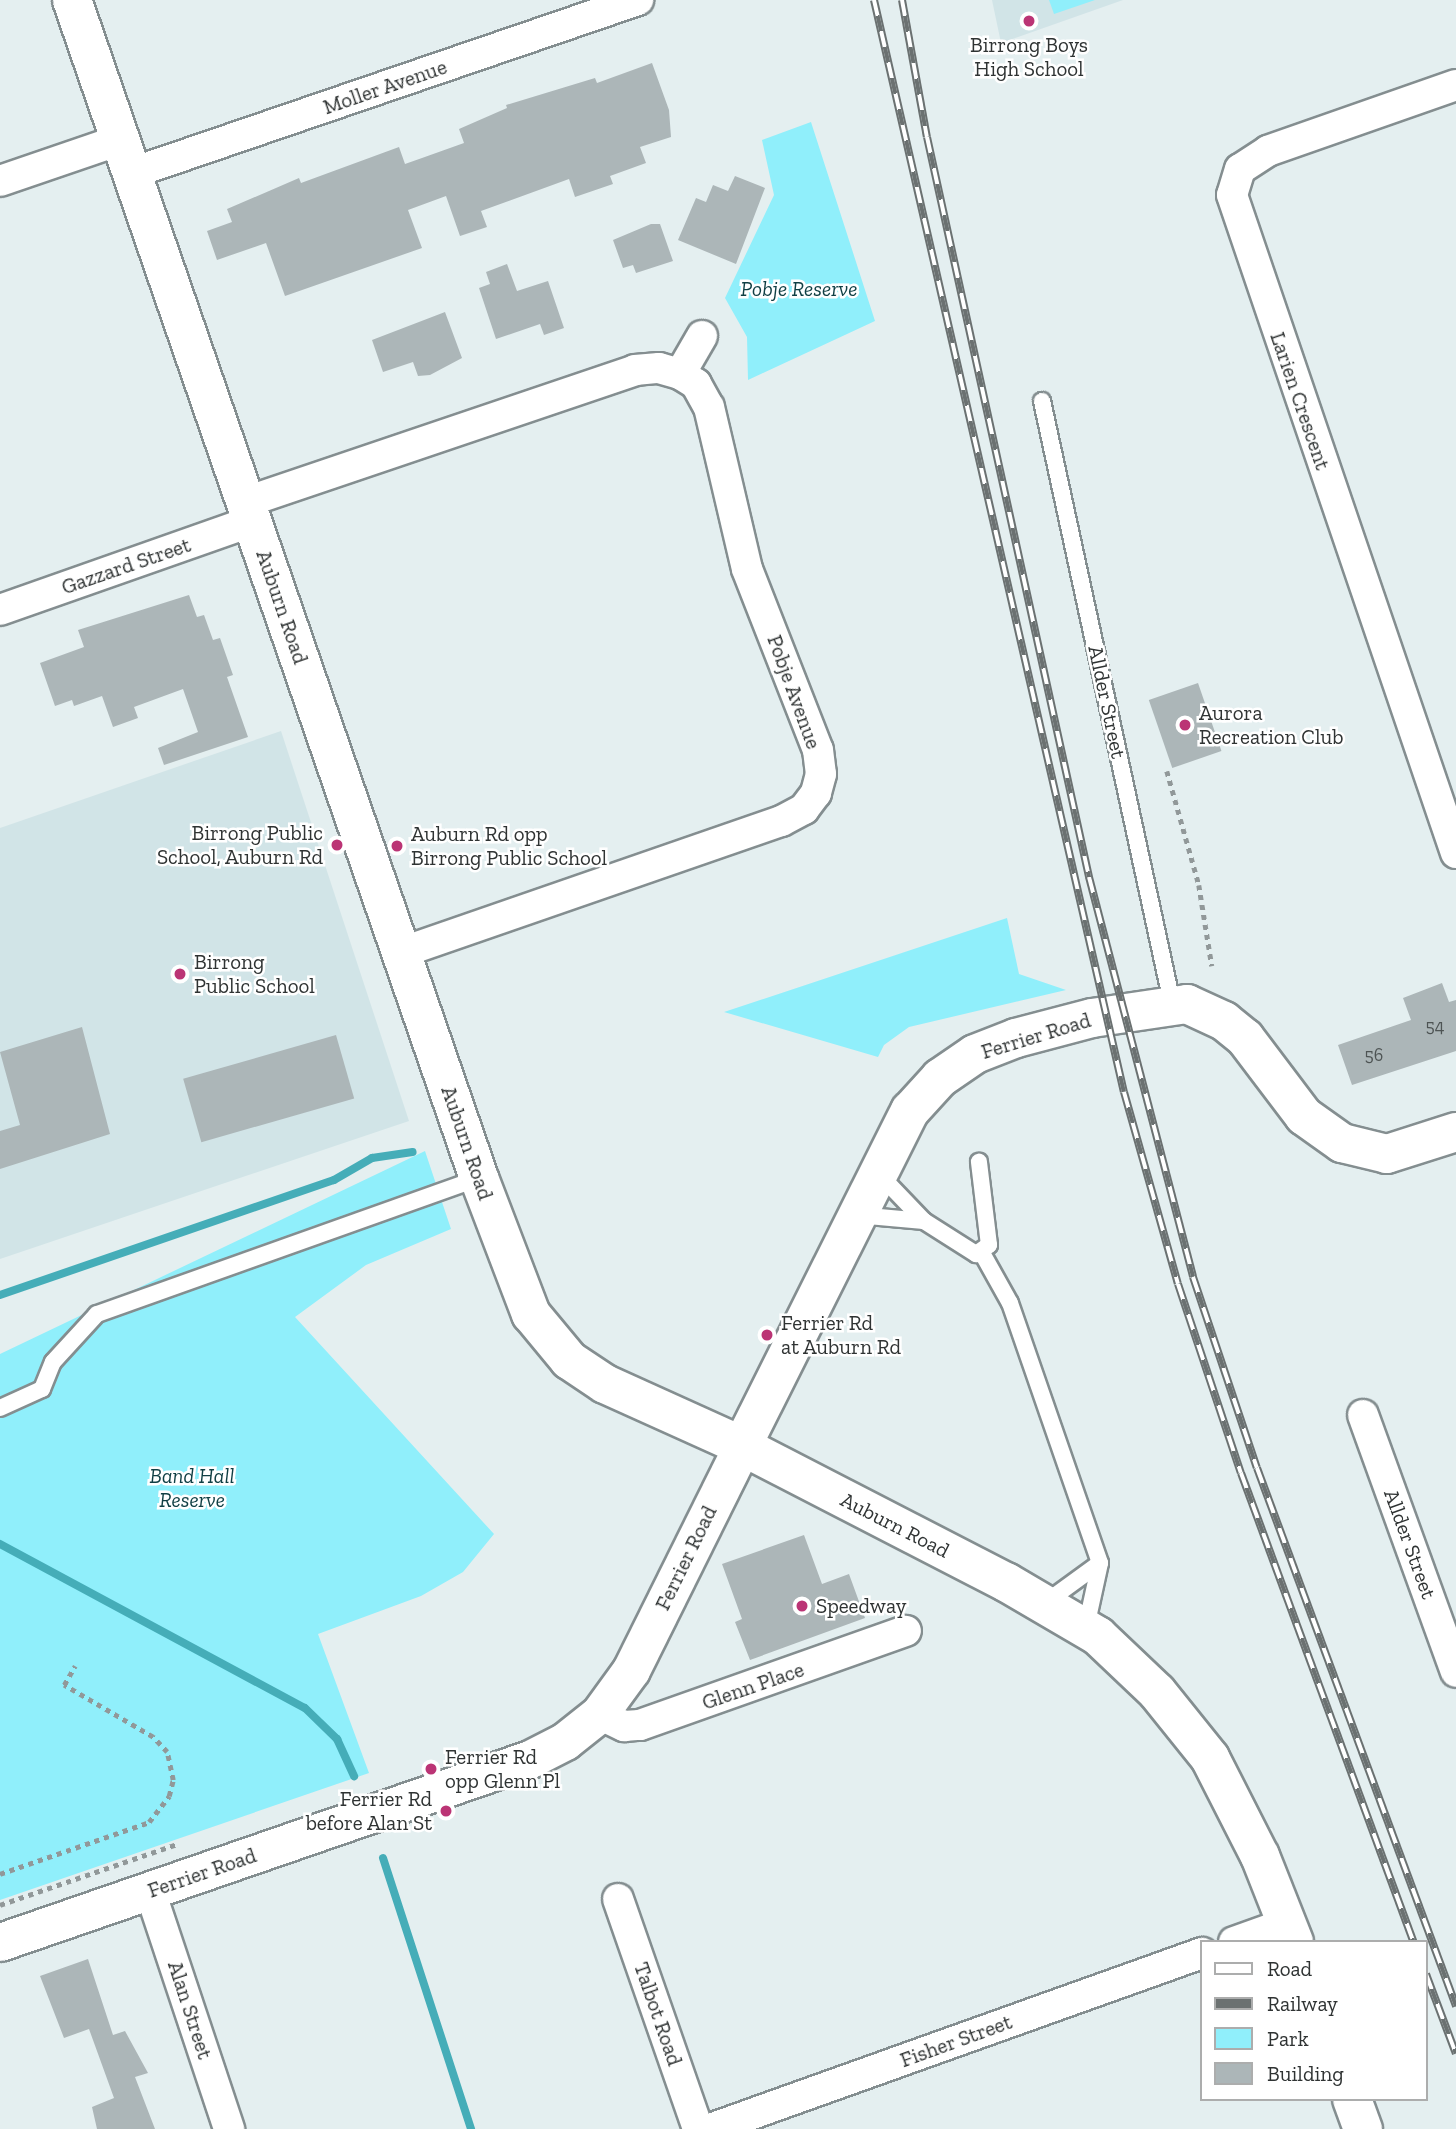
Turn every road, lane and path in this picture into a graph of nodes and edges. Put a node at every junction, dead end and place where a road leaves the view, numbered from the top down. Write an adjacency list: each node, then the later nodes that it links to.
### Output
1 (72, 0): 4 (main road, Auburn Road)
2 (638, 0): 4 (street, Moller Avenue)
3 (1456, 85): 12 (street, Larien Crescent)
4 (126, 156): 5 (street, Moller Avenue); 9 (main road, Auburn Road)
5 (0, 181)
6 (702, 336): 7 (street)
7 (680, 374): 9 (street); 13 (street, Pobje Avenue)
8 (1042, 401): 15 (lane, Allder Street)
9 (249, 511): 10 (street, Gazzard Street); 13 (main road, Auburn Road)
10 (0, 610)
11 (1167, 771): 14 (path)
12 (1456, 853)
13 (402, 952): 19 (main road, Auburn Road)
14 (1212, 966)
15 (1187, 1006): 16 (main road); 18 (main road, Ferrier Road)
16 (1456, 1132)
17 (979, 1162): 22 (lane)
18 (878, 1173): 20 (main road, Ferrier Road); 21 (lane)
19 (479, 1178): 23 (lane); 25 (main road, Auburn Road)
20 (856, 1215): 21 (lane); 25 (main road, Ferrier Road)
21 (924, 1221): 22 (lane)
22 (982, 1253): 26 (lane)
23 (0, 1408)
24 (1363, 1415): 31 (street, Allder Street)
25 (742, 1446): 27 (main road, Auburn Road); 32 (street, Ferrier Road)
26 (1100, 1563): 27 (lane); 28 (lane)
27 (1045, 1603): 28 (main road, Auburn Road)
28 (1086, 1627): 38 (main road, Auburn Road)
29 (906, 1632): 32 (street, Glenn Place)
30 (75, 1666): 34 (path)
31 (1456, 1672)
32 (599, 1714): 35 (street, Ferrier Road)
33 (177, 1844): 37 (path)
34 (0, 1874)
35 (150, 1891): 40 (street, Ferrier Road); 43 (street, Alan Street)
36 (618, 1899): 44 (street, Talbot Road)
37 (0, 1905)
38 (1290, 1932): 39 (street)
39 (1245, 1940)
40 (0, 1942)
41 (1200, 1954): 45 (street, Fisher Street)
42 (1353, 2101): 46 (main road)
43 (229, 2129)
44 (698, 2129)
45 (710, 2129)
46 (1363, 2129)

